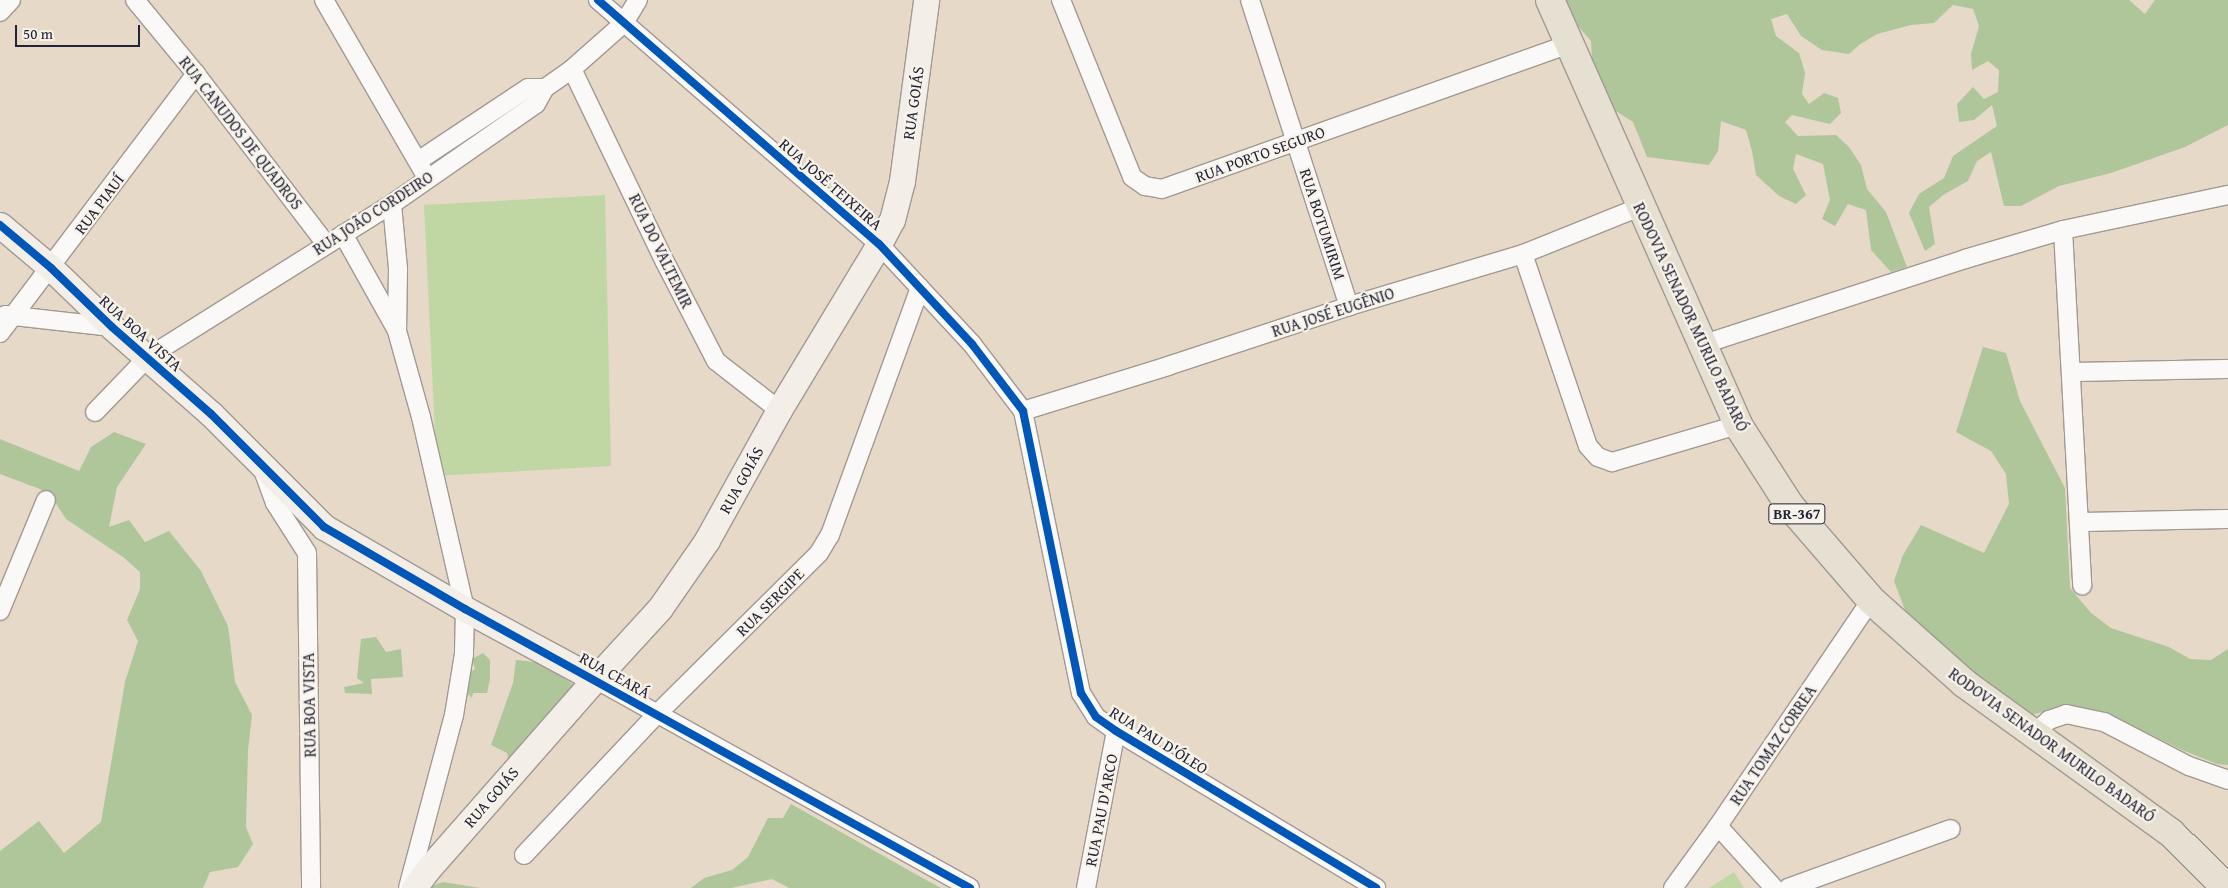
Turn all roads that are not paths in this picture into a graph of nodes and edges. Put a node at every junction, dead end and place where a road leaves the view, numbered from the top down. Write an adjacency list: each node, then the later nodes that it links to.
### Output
1 (11, 0): 10 (street)
2 (135, 0): 14 (street, RUA CANUDOS DE QUADROS)
3 (324, 0): 17 (street)
4 (598, 0): 11 (street, RUA JOSÉ TEIXEIRA)
5 (638, 0): 11 (street, RUA JOÃO CORDEIRO)
6 (926, 0): 26 (street, RUA GOIÁS)
7 (1061, 0): 16 (street, RUA PORTO SEGURO)
8 (1250, 0): 16 (street, RUA BOTUMIRIM)
9 (1550, 0): 12 (main road, RODOVIA SENADOR MURILO BADARÓ / BR-367)
10 (0, 12)
11 (624, 23): 13 (street, RUA JOÃO CORDEIRO); 26 (street, RUA JOSÉ TEIXEIRA)
12 (1570, 44): 16 (street, RUA PORTO SEGURO); 21 (main road, RODOVIA SENADOR MURILO BADARÓ / BR-367)
13 (572, 69): 15 (street, RUA JOÃO CORDEIRO); 39 (street, RUA DO VALTEMIR)
14 (196, 74): 25 (street, RUA CANUDOS DE QUADROS); 28 (street, RUA PIAUÍ)
15 (545, 88): 17 (street); 18 (street, RUA JOÃO CORDEIRO)
16 (1297, 141): 30 (street, RUA BOTUMIRIM)
17 (418, 162): 18 (street)
18 (427, 178): 20 (street, RUA JOÃO CORDEIRO)
19 (2228, 195): 23 (street)
20 (392, 204): 24 (street, RUA JOÃO CORDEIRO); 33 (street)
21 (1640, 207): 27 (street, RUA JOSÉ EUGÊNIO); 35 (main road, RODOVIA SENADOR MURILO BADARÓ / BR-367)
22 (0, 225): 28 (street, RUA BOA VISTA)
23 (2063, 230): 35 (street); 38 (street)
24 (343, 234): 25 (street, RUA JOÃO CORDEIRO); 33 (street)
25 (326, 244): 36 (street, RUA JOÃO CORDEIRO)
26 (879, 244): 29 (street, RUA JOSÉ TEIXEIRA); 39 (street, RUA GOIÁS)
27 (1523, 254): 30 (street, RUA JOSÉ EUGÊNIO); 42 (street)
28 (51, 268): 31 (street, RUA PIAUÍ); 32 (street, RUA BOA VISTA)
29 (920, 288): 40 (street, RUA JOSÉ TEIXEIRA); 54 (street, RUA SERGIPE)
30 (1349, 306): 40 (street, RUA JOSÉ EUGÊNIO)
31 (7, 315): 32 (street); 34 (street, RUA PIAUÍ)
32 (112, 327): 36 (street, RUA BOA VISTA)
33 (397, 331): 51 (street)
34 (0, 333)
35 (1702, 345): 42 (main road, RODOVIA SENADOR MURILO BADARÓ / BR-367)
36 (148, 357): 41 (street, RUA JOÃO CORDEIRO); 43 (street, RUA BOA VISTA)
37 (2228, 369): 38 (street)
38 (2071, 372): 46 (street)
39 (779, 410): 53 (street, RUA GOIÁS)
40 (1023, 410): 55 (street, RUA PAU D'ÓLEO)
41 (95, 412)
42 (1738, 425): 50 (main road, RODOVIA SENADOR MURILO BADARÓ / BR-367)
43 (261, 464): 47 (street, RUA CEARÁ); 48 (street, RUA BOA VISTA)
44 (46, 500): 52 (street)
45 (2228, 519): 46 (street)
46 (2080, 522): 49 (street)
47 (324, 526): 48 (street); 51 (street, RUA CEARÁ)
48 (306, 553): 60 (street, RUA BOA VISTA)
49 (2082, 585)
50 (1871, 600): 56 (main road, RODOVIA SENADOR MURILO BADARÓ / BR-367); 58 (street, RUA TOMAZ CORREA)
51 (465, 609): 53 (street, RUA CEARÁ); 64 (street)
52 (0, 611)
53 (595, 679): 54 (street, RUA CEARÁ); 65 (street, RUA GOIÁS)
54 (657, 714): 61 (street, RUA SERGIPE); 66 (street, RUA CEARÁ)
55 (1116, 731): 67 (street, RUA PAU D'ARCO); 68 (street, RUA PAU D'ÓLEO)
56 (2035, 733): 57 (street); 72 (main road, RODOVIA SENADOR MURILO BADARÓ / BR-367)
57 (2228, 780)
58 (1718, 826): 69 (street, RUA TOMAZ CORREA); 70 (street)
59 (1951, 828): 71 (street)
60 (312, 831): 62 (street, RUA BOA VISTA); 63 (street, RUA BOA VISTA)
61 (524, 855)
62 (300, 888)
63 (312, 888)
64 (408, 888)
65 (414, 888)
66 (970, 888)
67 (1086, 888)
68 (1376, 888)
69 (1673, 888)
70 (1774, 888)
71 (1788, 888)
72 (2227, 888)

